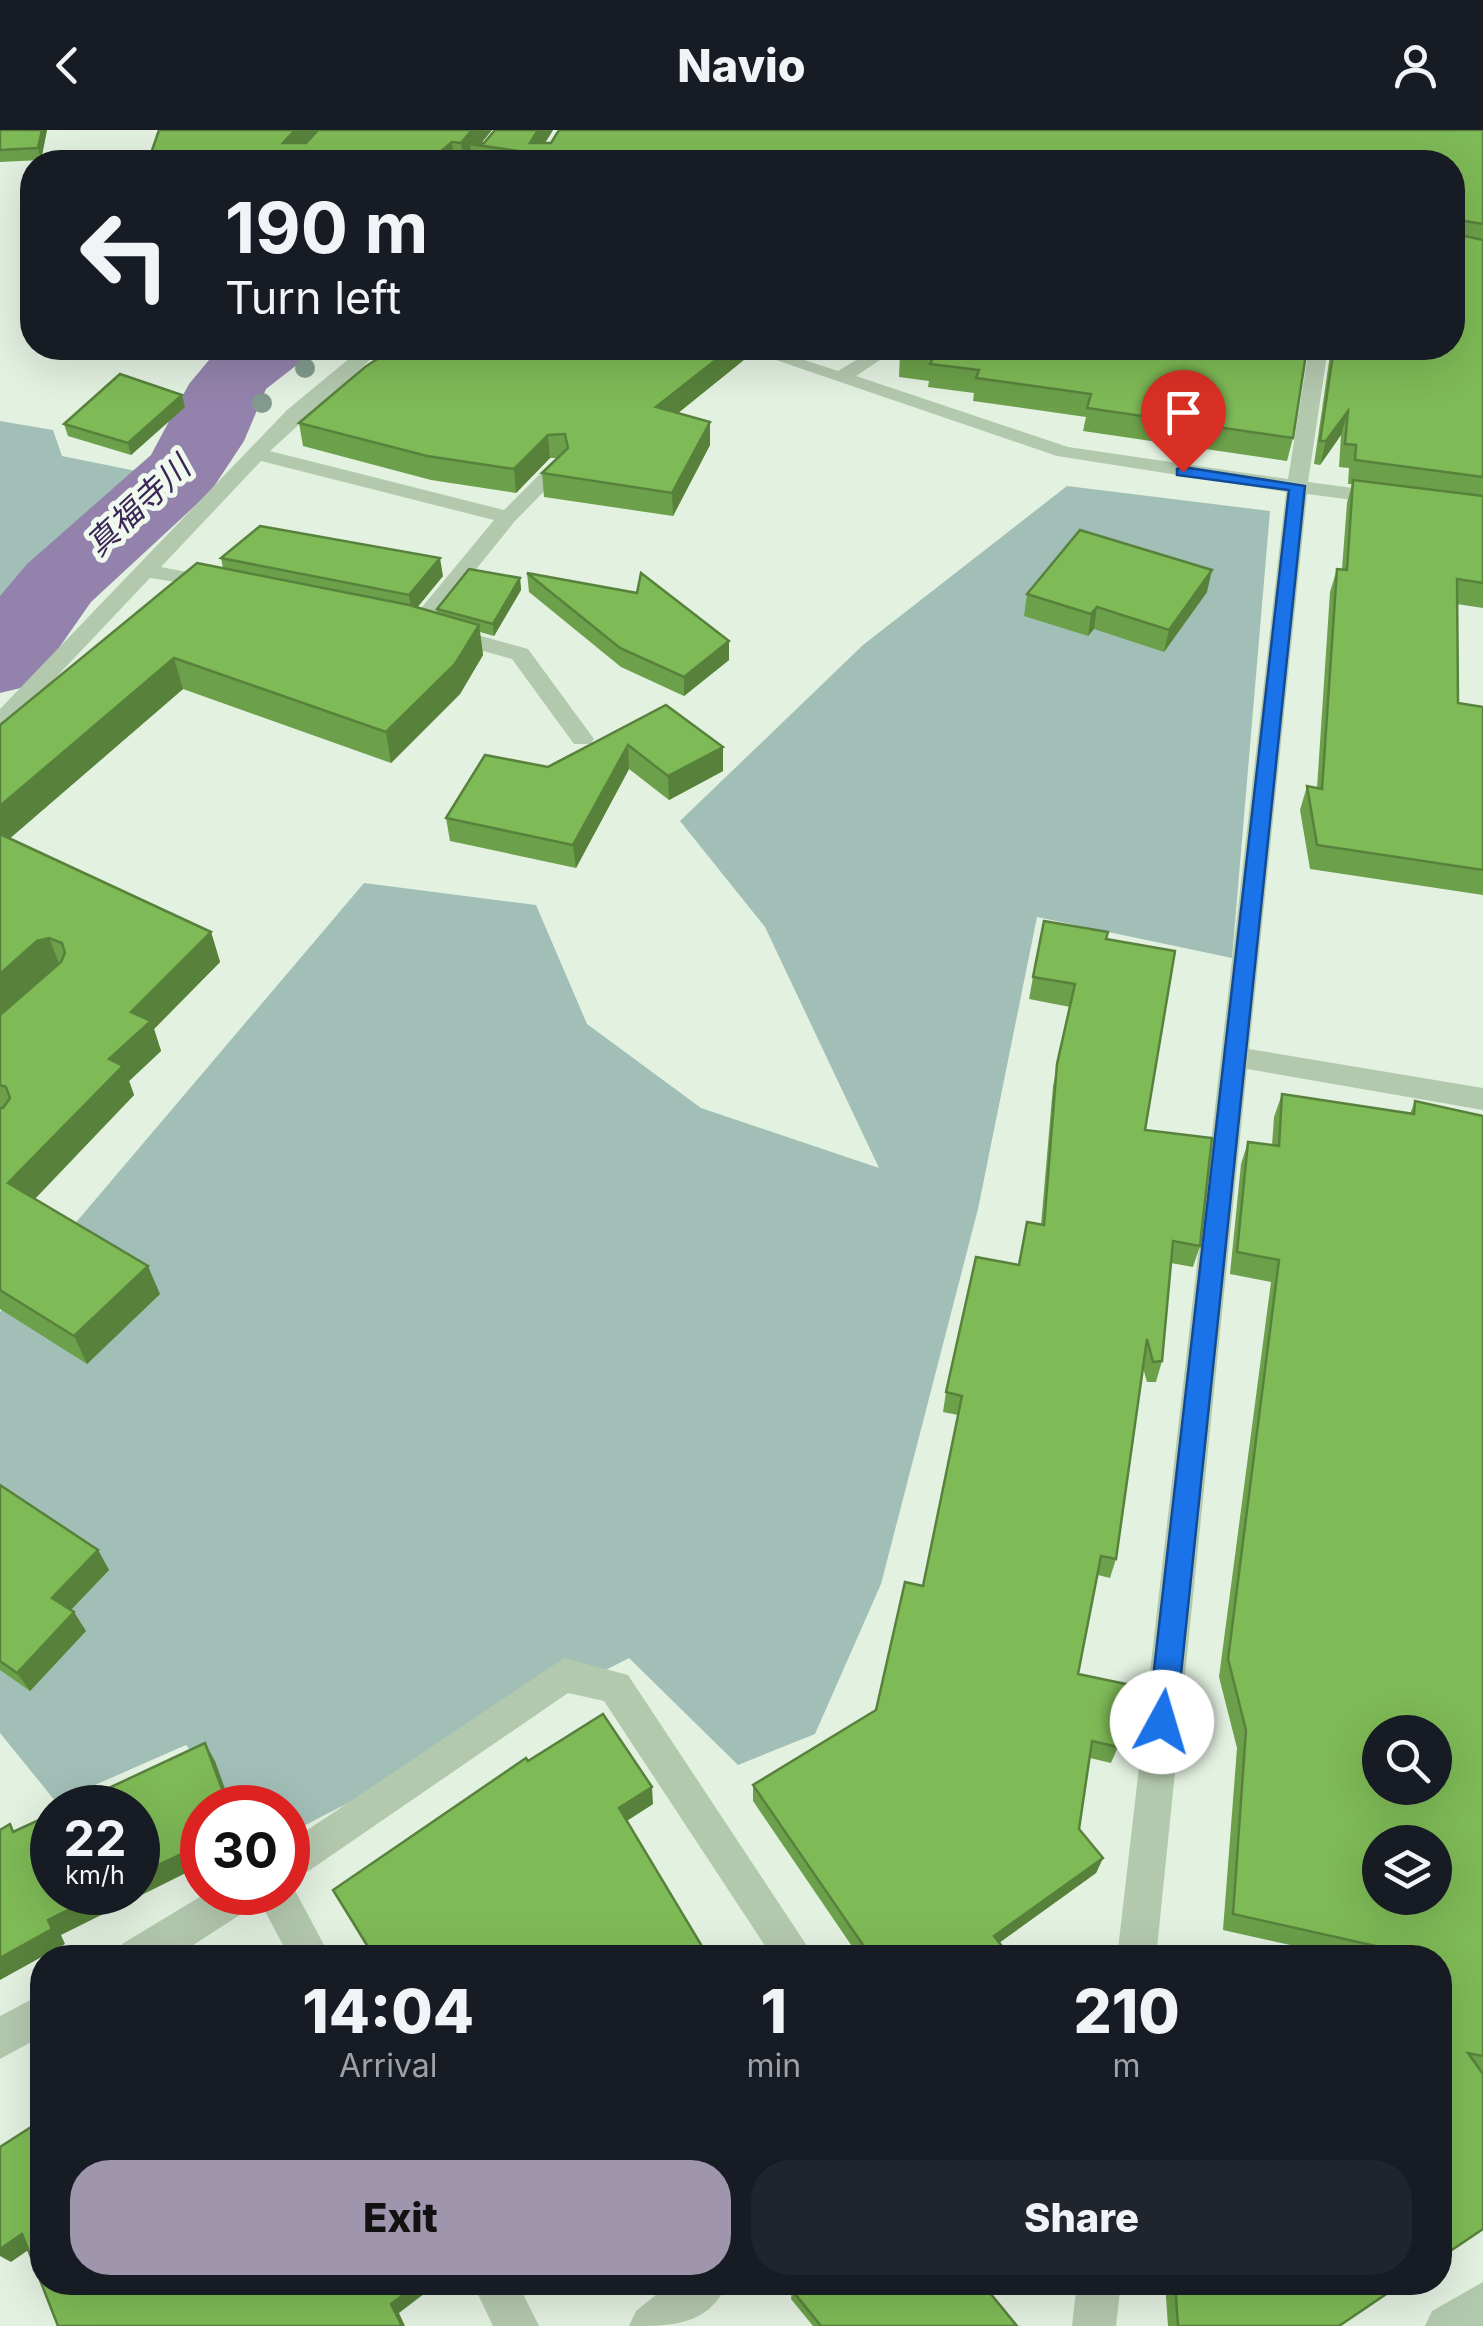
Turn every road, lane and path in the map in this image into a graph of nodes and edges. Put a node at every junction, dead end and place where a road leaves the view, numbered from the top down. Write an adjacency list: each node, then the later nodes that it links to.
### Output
1 (359, 360): 6 (street)
2 (788, 360): 5 (street)
3 (869, 360): 5 (street)
4 (1311, 360): 8 (street)
5 (840, 377): 8 (street)
6 (257, 454): 10 (street); 11 (street)
7 (560, 465): 10 (street)
8 (1297, 486): 9 (street); 17 (street)
9 (1409, 501)
10 (508, 517): 14 (street)
11 (149, 571): 12 (street); 15 (street)
12 (245, 590)
13 (380, 618): 14 (street)
14 (418, 626): 16 (street)
15 (0, 723)
16 (582, 739)
17 (1237, 1057): 18 (street); 25 (street)
18 (1483, 1100)
19 (310, 1850): 24 (street)
20 (206, 1915): 22 (street)
21 (289, 1915): 23 (street)
22 (157, 1945)
23 (305, 1945)
24 (787, 1945)
25 (1137, 1945)
26 (30, 2021): 27 (street)
27 (0, 2039)
28 (499, 2295): 32 (street)
29 (690, 2295): 33 (street)
30 (1098, 2295): 34 (street)
31 (1483, 2304): 35 (street)
32 (517, 2326)
33 (651, 2326)
34 (1094, 2326)
35 (1447, 2326)

